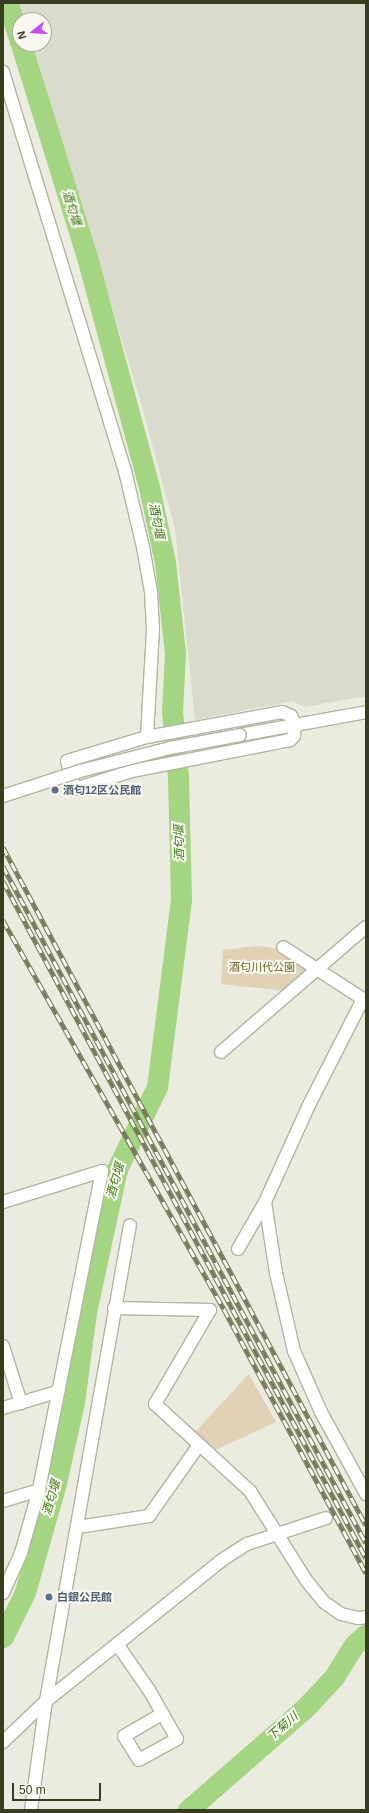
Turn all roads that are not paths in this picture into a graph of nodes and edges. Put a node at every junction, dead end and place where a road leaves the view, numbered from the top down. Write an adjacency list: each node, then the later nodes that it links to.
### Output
1 (3, 72): 4 (street)
2 (366, 712): 3 (street)
3 (295, 725): 4 (street); 4 (street); 5 (street, bridge)
4 (146, 737)
5 (3, 796)
6 (366, 927): 8 (street)
7 (283, 947): 8 (street)
8 (317, 969): 9 (street); 10 (street)
9 (365, 998): 12 (street)
10 (221, 1052)
11 (3, 1202): 17 (street)
12 (265, 1202): 14 (street); 22 (street)
13 (130, 1225): 15 (street)
14 (238, 1249)
15 (114, 1308): 20 (street); 25 (street)
16 (3, 1346): 18 (street)
17 (57, 1392): 18 (street); 21 (street)
18 (21, 1403): 19 (street)
19 (3, 1408)
20 (198, 1445): 25 (street); 26 (street)
21 (39, 1490): 23 (street); 27 (street)
22 (366, 1494)
23 (3, 1501)
24 (326, 1518): 26 (street)
25 (78, 1526): 30 (street)
26 (276, 1534): 28 (street); 29 (street)
27 (3, 1593)
28 (366, 1617)
29 (117, 1644): 30 (street); 31 (street)
30 (46, 1701): 32 (street); 33 (street)
31 (162, 1714)
32 (3, 1742)
33 (31, 1810)

